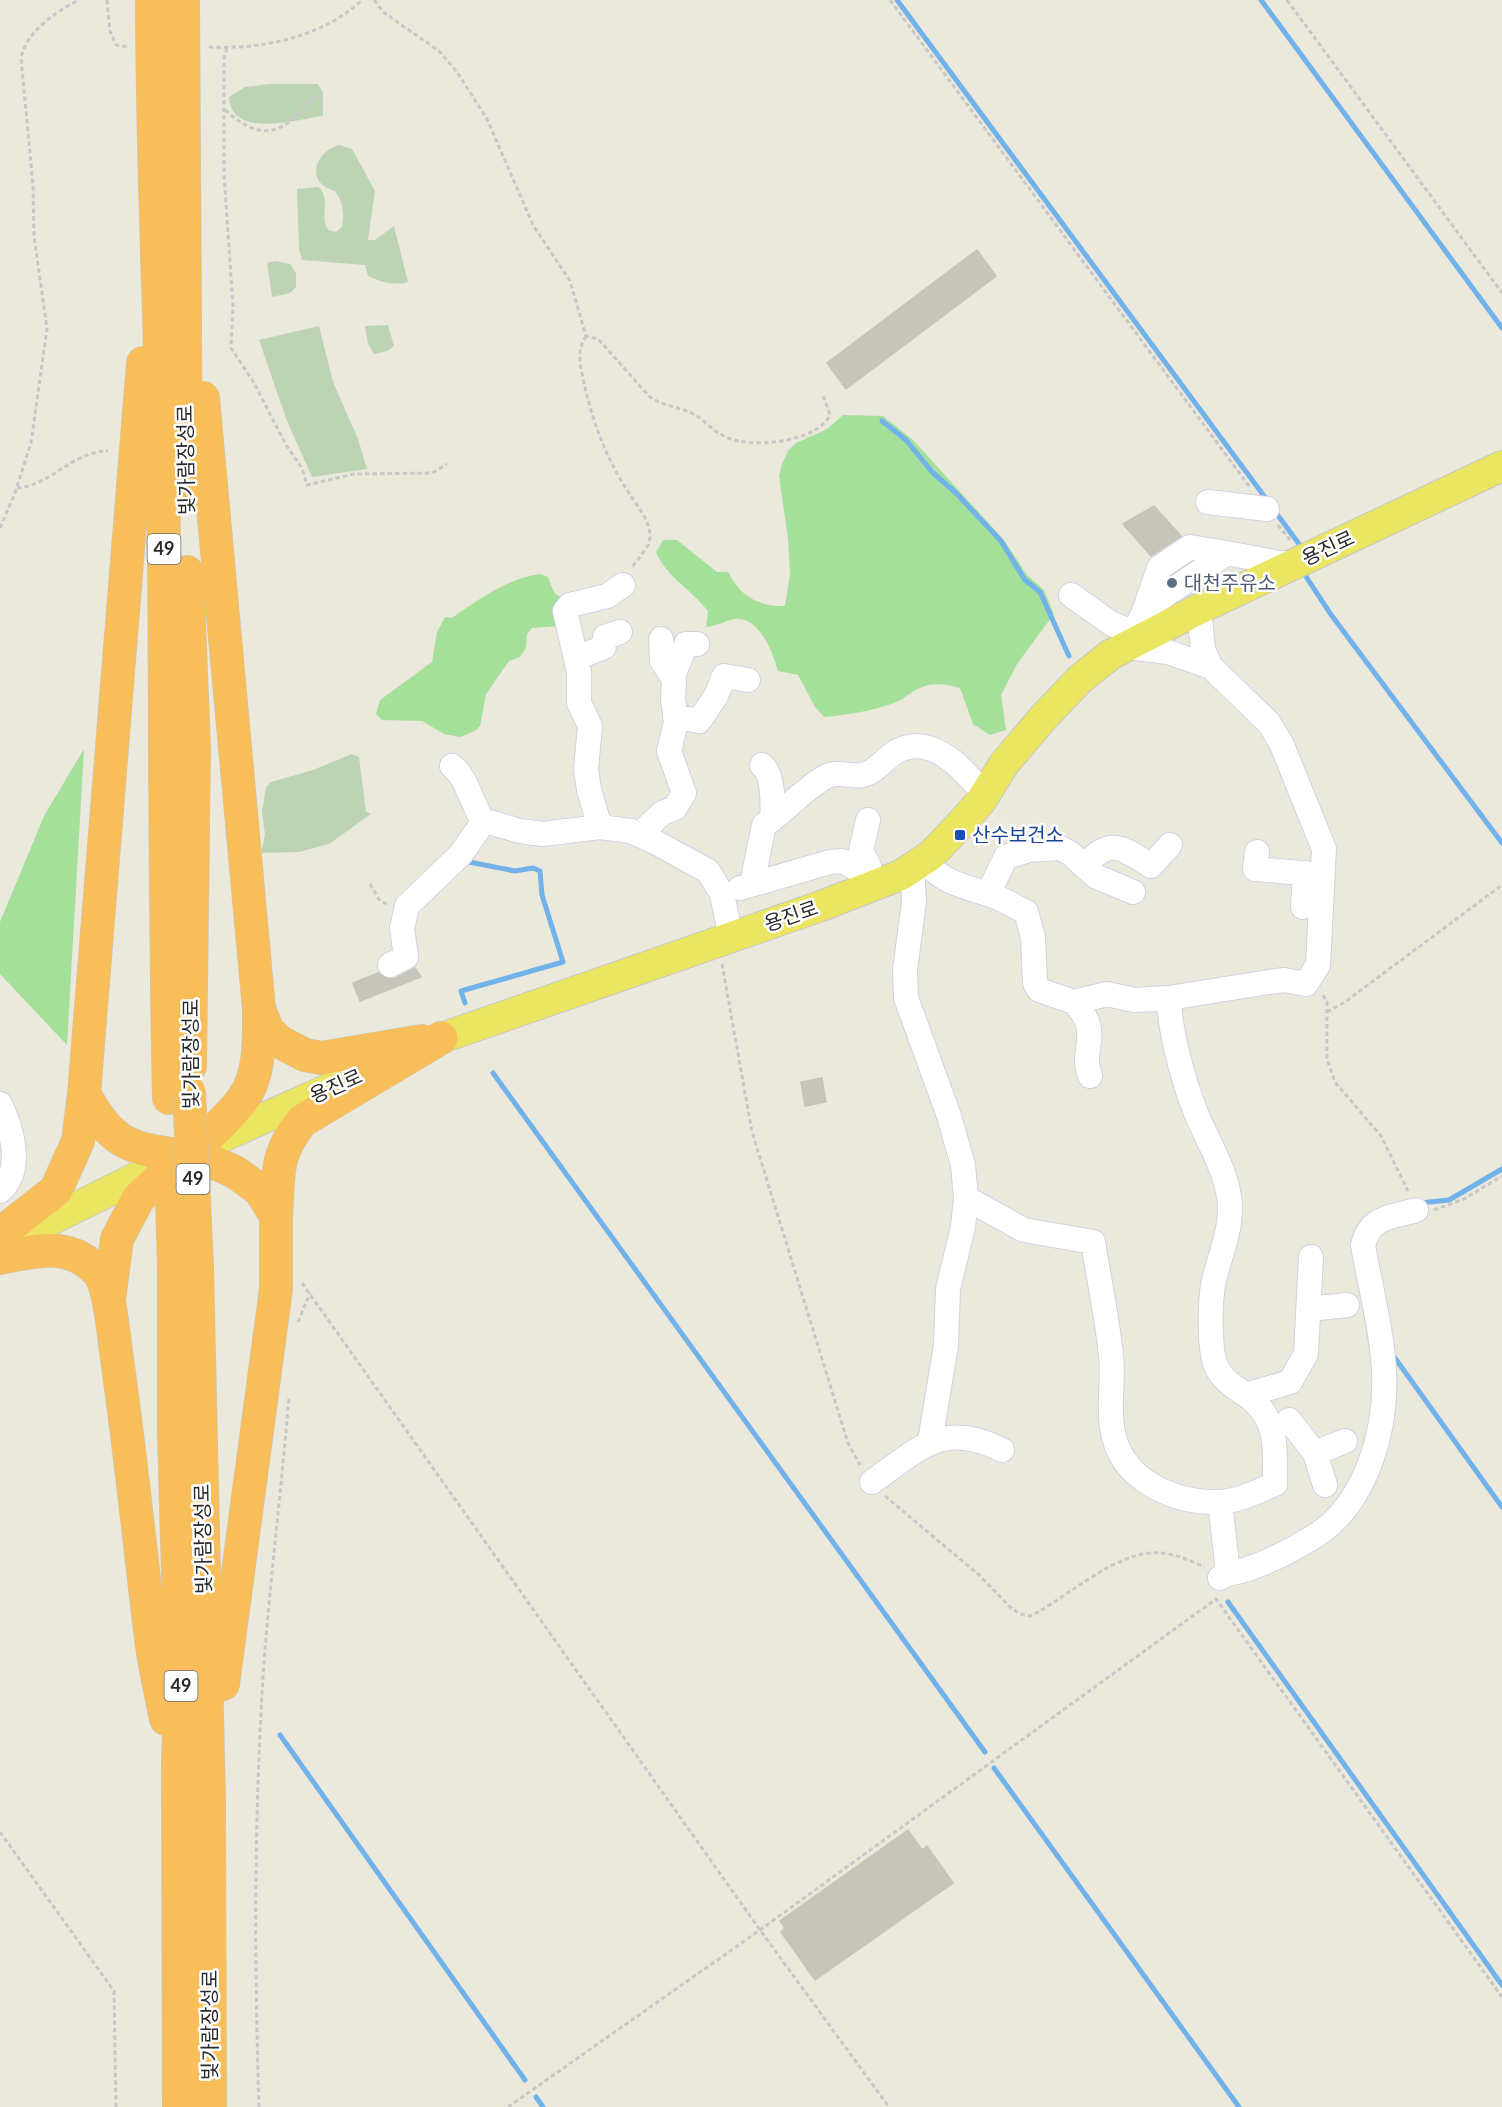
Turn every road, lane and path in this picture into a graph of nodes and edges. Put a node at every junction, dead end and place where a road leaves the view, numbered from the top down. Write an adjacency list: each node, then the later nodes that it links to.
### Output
1 (79, 0): 21 (path)
2 (107, 0): 10 (path)
3 (152, 0): 14 (highway, 빛가람장성로 / 49)
4 (183, 0): 14 (highway, 빛가람장성로 / 49)
5 (362, 0): 11 (path)
6 (374, 0): 16 (path)
7 (890, 0): 23 (path)
8 (1287, 0): 15 (path)
9 (209, 47): 11 (path)
10 (133, 48)
11 (226, 48): 13 (path)
12 (317, 92): 13 (path)
13 (225, 110): 19 (path)
14 (168, 228): 63 (highway); 67 (highway); 79 (highway, 빛가람장성로 / 49, bridge)
15 (1502, 293)
16 (586, 336): 17 (path); 26 (path)
17 (823, 395)
18 (108, 451): 21 (path)
19 (447, 464)
20 (1502, 466): 25 (main road, 용진로)
21 (17, 488): 24 (path)
22 (1208, 502): 23 (street)
23 (1267, 509): 25 (path)
24 (0, 528)
25 (1300, 561): 28 (main road, 용진로); 31 (street)
26 (623, 585): 33 (street)
27 (1071, 595): 31 (street)
28 (1199, 609): 31 (main road, 용진로); 34 (street)
29 (620, 632): 33 (street)
30 (661, 639): 35 (street)
31 (1131, 640): 34 (street); 40 (main road, 용진로)
32 (697, 645): 35 (street)
33 (577, 658): 43 (street)
34 (1211, 667): 50 (street)
35 (673, 676): 37 (street)
36 (748, 680): 37 (street)
37 (675, 716): 45 (street)
38 (762, 765): 41 (street)
39 (452, 766): 42 (street)
40 (985, 794): 41 (street); 47 (main road, 용진로)
41 (772, 820): 52 (street)
42 (484, 823): 43 (street); 59 (street)
43 (600, 827): 45 (street)
44 (860, 829): 51 (street)
45 (639, 835): 55 (street)
46 (1170, 845): 48 (street)
47 (917, 864): 51 (main road, 용진로); 56 (street); 72 (street)
48 (1084, 866): 54 (street); 56 (street)
49 (1252, 866): 50 (street)
50 (1314, 874): 57 (street); 60 (street)
51 (872, 878): 52 (street); 58 (main road, 용진로)
52 (752, 885): 55 (street)
53 (1502, 885): 64 (path)
54 (1133, 892)
55 (722, 894): 58 (street)
56 (988, 894): 62 (street)
57 (1303, 907)
58 (725, 939): 65 (main road, 용진로); 93 (path)
59 (390, 965)
60 (1308, 981): 61 (street); 64 (path)
61 (1169, 998): 62 (street); 87 (street)
62 (1074, 1002): 66 (street)
63 (259, 1009): 65 (highway); 69 (highway)
64 (1327, 1012): 73 (path)
65 (447, 1036): 69 (main road, 용진로); 74 (highway)
66 (1090, 1077)
67 (84, 1094): 69 (highway); 75 (highway)
68 (0, 1104): 71 (street)
69 (188, 1153): 74 (highway); 76 (main road, 용진로); 82 (highway)
70 (1502, 1176): 73 (path)
71 (0, 1191)
72 (966, 1198): 89 (street); 95 (street)
73 (1416, 1210): 96 (street)
74 (276, 1216): 98 (highway)
75 (0, 1234)
76 (0, 1245)
77 (1311, 1257): 84 (street)
78 (0, 1258): 82 (highway)
79 (185, 1265): 97 (highway, 빛가람장성로 / 49); 98 (highway, 빛가람장성로 / 49)
80 (296, 1273): 81 (path)
81 (310, 1293): 85 (path); 100 (path)
82 (109, 1304): 97 (highway)
83 (1347, 1305): 84 (street)
84 (1309, 1309): 87 (street)
85 (295, 1332)
86 (289, 1390): 105 (path)
87 (1246, 1395): 88 (street)
88 (1285, 1423): 92 (street); 95 (street)
89 (930, 1441): 91 (street); 93 (street)
90 (1344, 1441): 92 (street)
91 (1002, 1450)
92 (1315, 1453): 94 (street)
93 (872, 1482): 96 (path)
94 (1325, 1485)
95 (1220, 1502): 96 (street)
96 (1221, 1583): 100 (path); 101 (path)
97 (178, 1787): 103 (highway, 빛가람장성로 / 49)
98 (209, 1802): 104 (highway, 빛가람장성로 / 49)
99 (0, 1832): 102 (path)
100 (760, 1930): 106 (path); 107 (path)
101 (1502, 1997)
102 (116, 2107)
103 (179, 2107)
104 (210, 2107)
105 (259, 2107)
106 (508, 2107)
107 (889, 2107)

